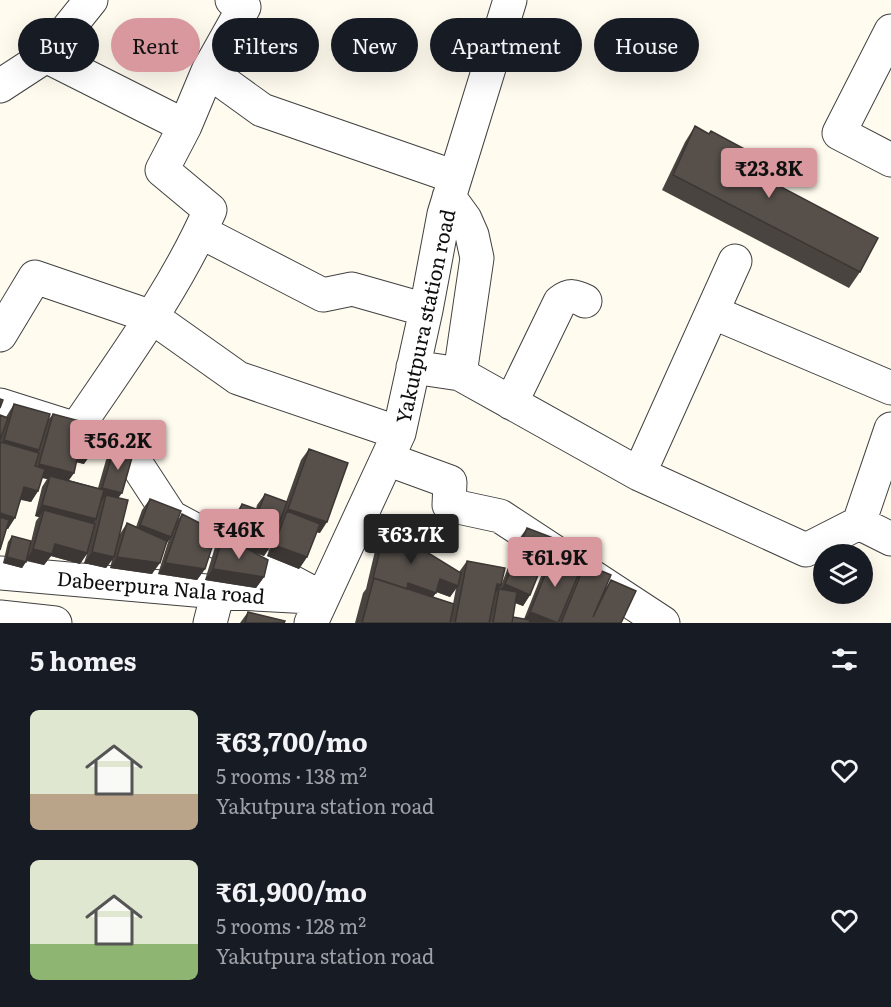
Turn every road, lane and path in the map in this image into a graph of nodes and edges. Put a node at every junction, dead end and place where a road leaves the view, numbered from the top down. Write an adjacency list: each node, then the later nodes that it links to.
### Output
1 (91, 0): 4 (street)
2 (232, 0): 6 (street)
3 (510, 0): 12 (street, Yakutpura station road)
4 (77, 18)
5 (891, 31): 11 (street)
6 (208, 71): 10 (street); 12 (street)
7 (21, 72): 9 (street)
8 (78, 72): 10 (street)
9 (0, 86)
10 (185, 126): 13 (street)
11 (891, 160)
12 (452, 187): 16 (street, Yakutpura station road); 21 (street)
13 (201, 231): 16 (street); 18 (street)
14 (735, 261): 17 (street)
15 (585, 301): 23 (street)
16 (426, 310): 20 (street, Yakutpura station road)
17 (712, 312): 22 (street); 28 (street)
18 (152, 317): 19 (street); 25 (street); 27 (street)
19 (0, 335)
20 (413, 366): 21 (street); 27 (street, Yakutpura station road)
21 (460, 374): 23 (street)
22 (891, 388)
23 (511, 403): 28 (street)
24 (0, 405): 25 (street)
25 (76, 429): 33 (street)
26 (889, 443): 29 (street)
27 (393, 446): 33 (street, Yakutpura station road); 37 (street)
28 (639, 474): 29 (street)
29 (859, 523): 30 (street)
30 (891, 539)
31 (0, 573): 32 (street, Dabeerpura Nala road)
32 (218, 592): 33 (street, Dabeerpura Nala road); 36 (street)
33 (316, 610)
34 (0, 617): 35 (street)
35 (55, 623)
36 (210, 623)
37 (663, 623)

